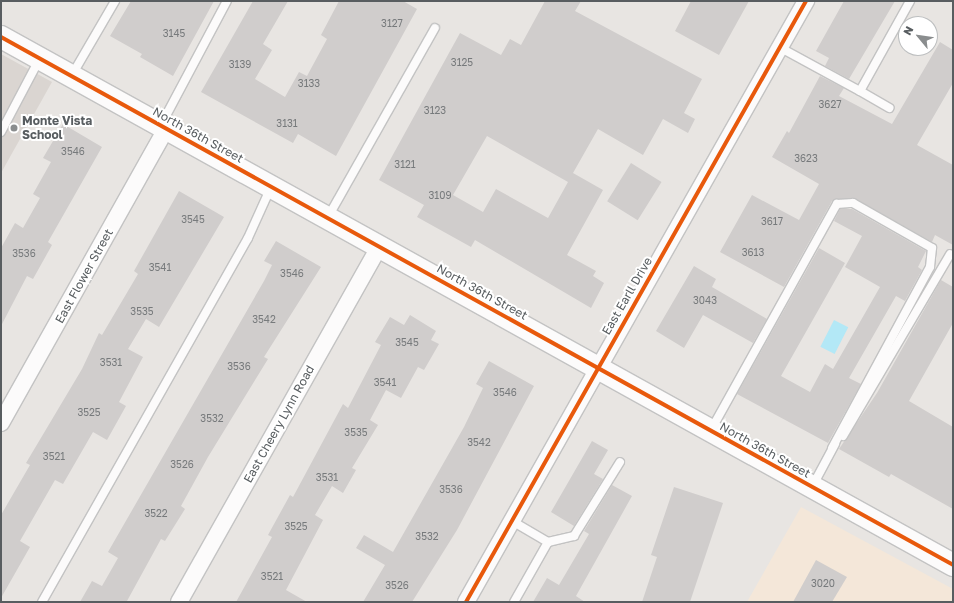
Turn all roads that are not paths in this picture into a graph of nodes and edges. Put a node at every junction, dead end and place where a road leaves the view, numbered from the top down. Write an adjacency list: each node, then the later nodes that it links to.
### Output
1 (115, 1): 9 (lane)
2 (228, 1): 12 (lane)
3 (806, 1): 7 (street, East Earll Drive)
4 (910, 1): 10 (lane)
5 (435, 28): 15 (lane)
6 (1, 36): 8 (main road, North 36th Street)
7 (779, 47): 10 (lane); 18 (street, East Earll Drive)
8 (40, 58): 9 (main road, North 36th Street); 13 (lane)
9 (72, 76): 12 (main road, North 36th Street)
10 (860, 91): 11 (lane)
11 (890, 108)
12 (163, 127): 14 (main road, North 36th Street); 19 (street, East Flower Street)
13 (1, 132)
14 (271, 187): 15 (main road, North 36th Street); 27 (lane)
15 (327, 218): 16 (main road, North 36th Street)
16 (379, 247): 18 (main road, North 36th Street); 28 (street, East Cheery Lynn Road)
17 (950, 254): 21 (lane)
18 (597, 368): 20 (main road, North 36th Street); 24 (street, East Earll Drive)
19 (1, 423)
20 (711, 431): 21 (lane); 23 (main road, North 36th Street)
21 (832, 448): 23 (lane)
22 (620, 462): 25 (lane)
23 (812, 488): 26 (main road, North 36th Street)
24 (512, 521): 25 (lane); 29 (street, East Earll Drive)
25 (548, 542): 30 (lane)
26 (953, 565)
27 (42, 602)
28 (179, 602)
29 (466, 602)
30 (514, 602)

